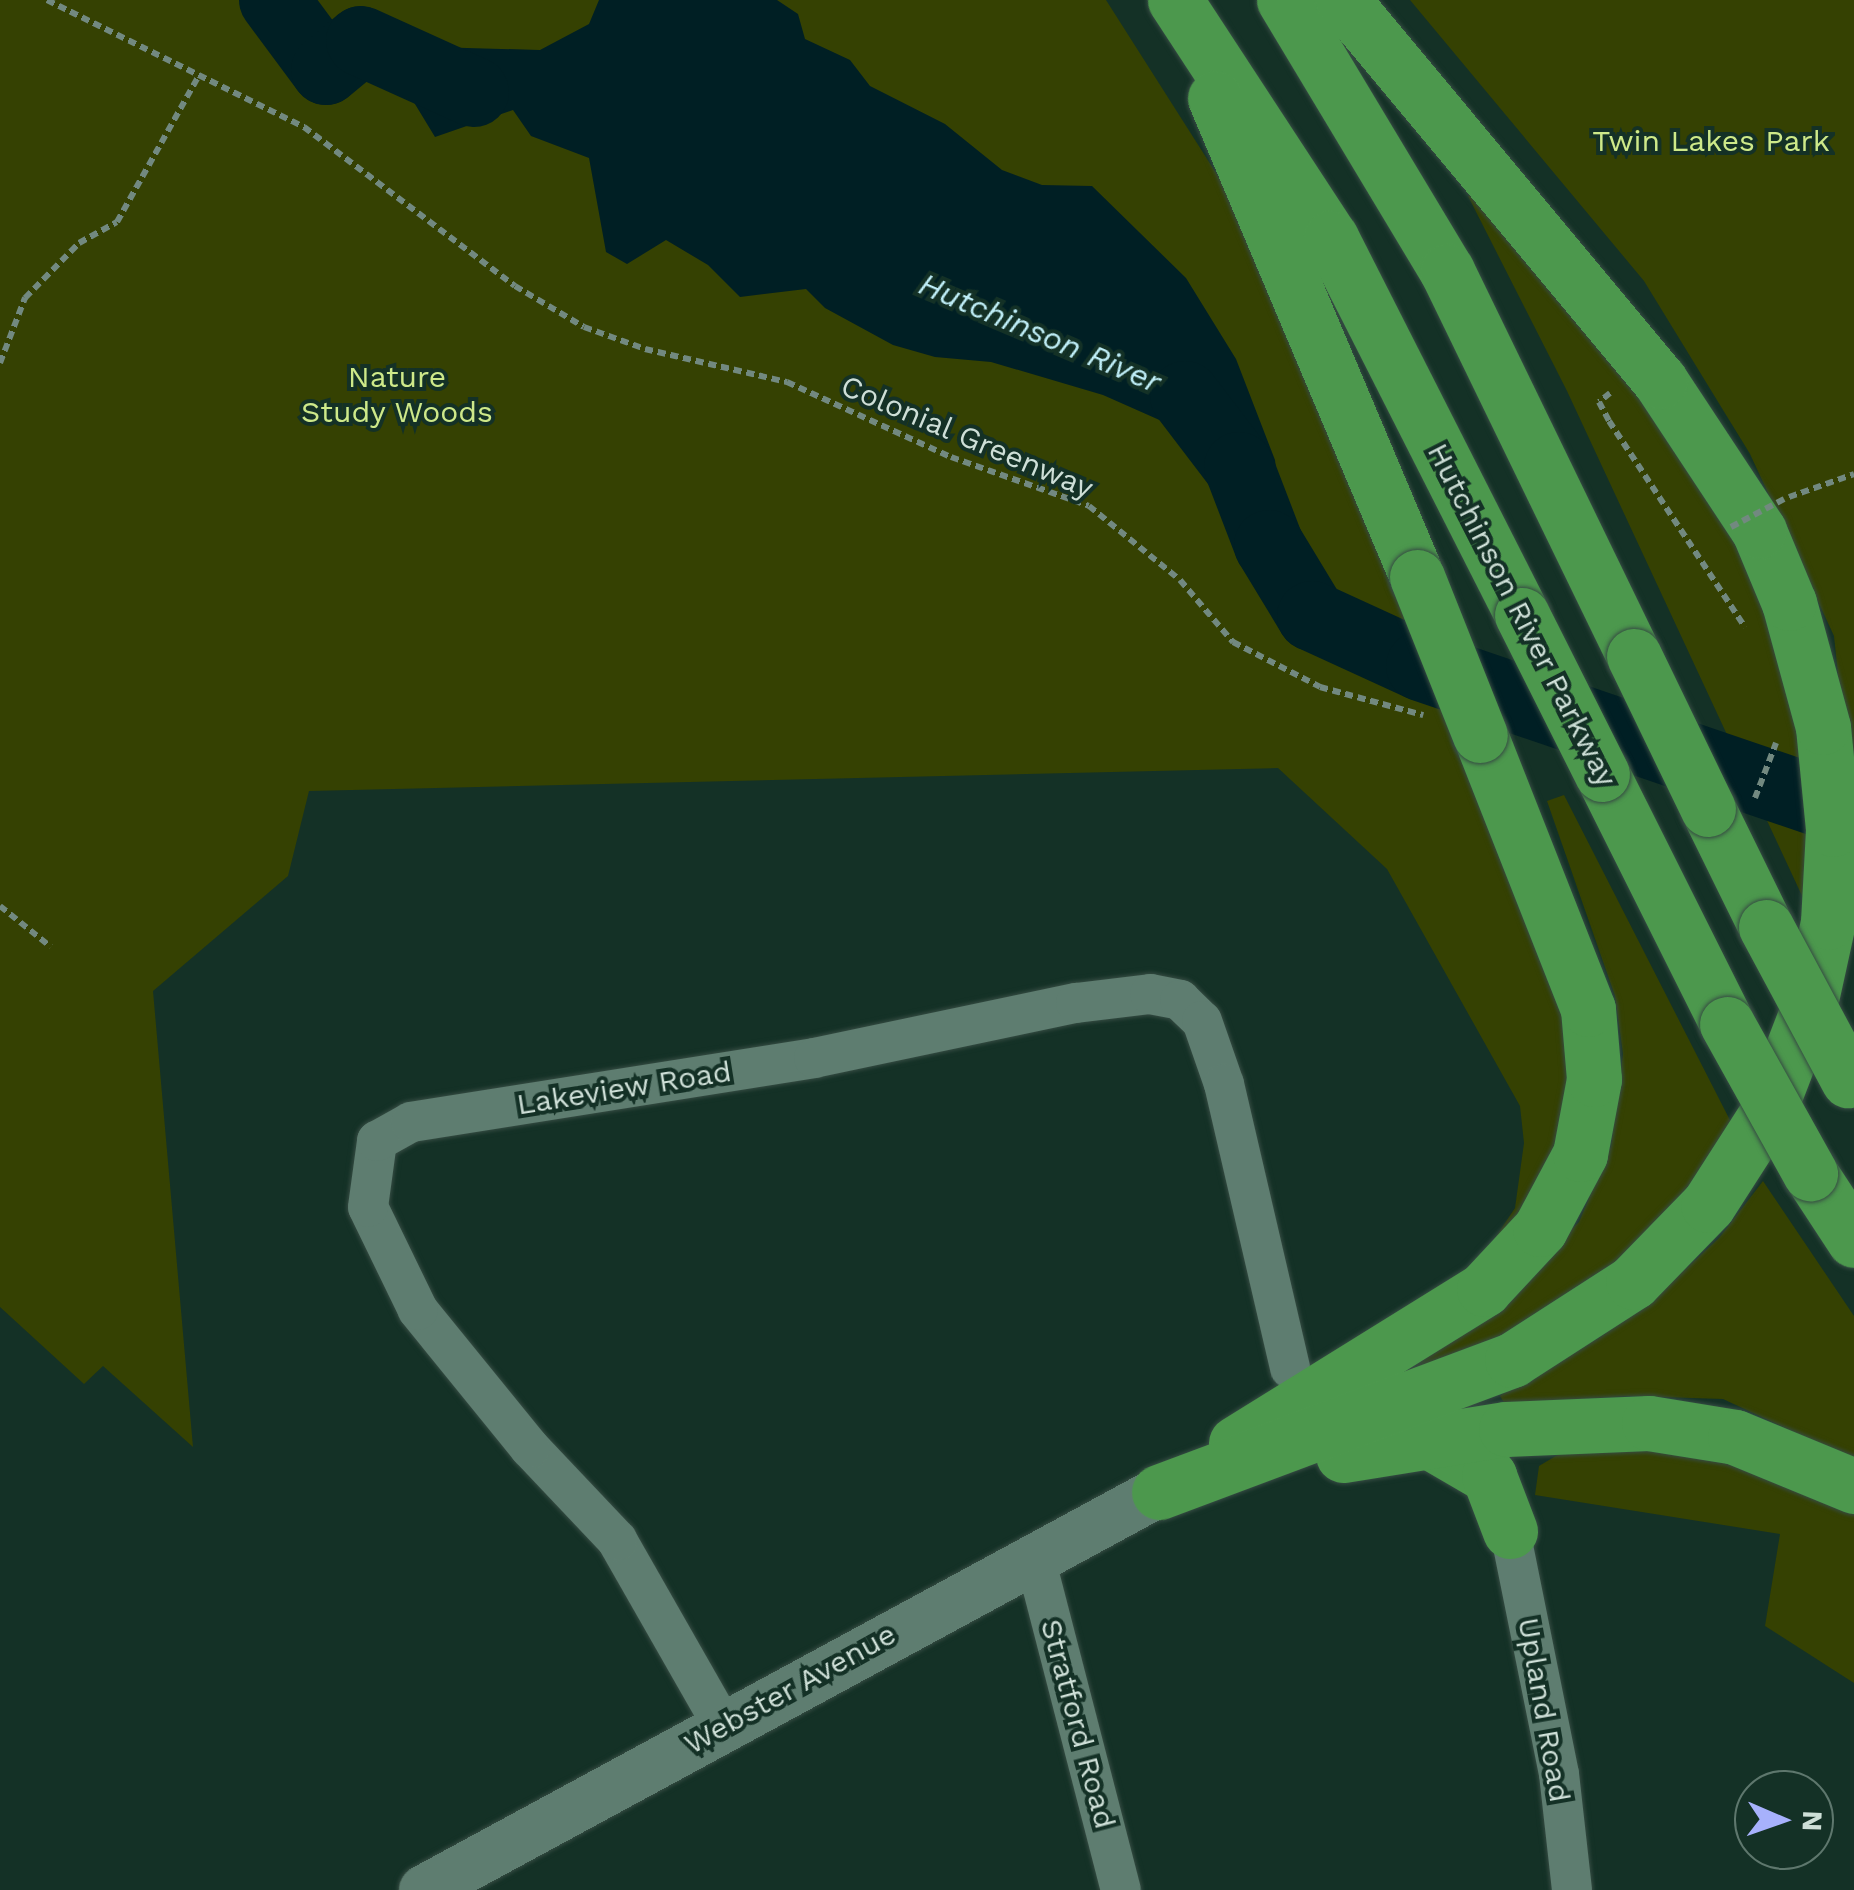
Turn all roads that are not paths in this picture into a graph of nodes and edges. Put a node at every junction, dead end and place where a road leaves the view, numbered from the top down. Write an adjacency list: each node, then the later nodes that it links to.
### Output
1 (1284, 0): 4 (highway, bridge)
2 (1342, 0): 9 (highway)
3 (1176, 1): 5 (highway, Hutchinson River Parkway, bridge); 9 (highway, bridge)
4 (1851, 1085)
5 (1854, 1240)
6 (1290, 1368): 12 (street, Lakeview Road)
7 (1427, 1440): 8 (highway); 9 (highway); 10 (highway)
8 (1854, 1486)
9 (1159, 1492): 11 (street, Webster Avenue)
10 (1510, 1531): 15 (street, Upland Road)
11 (1034, 1558): 12 (street, Webster Avenue); 14 (street, Stratford Road)
12 (723, 1726): 13 (street, Webster Avenue)
13 (424, 1890)
14 (1121, 1890)
15 (1572, 1890)

